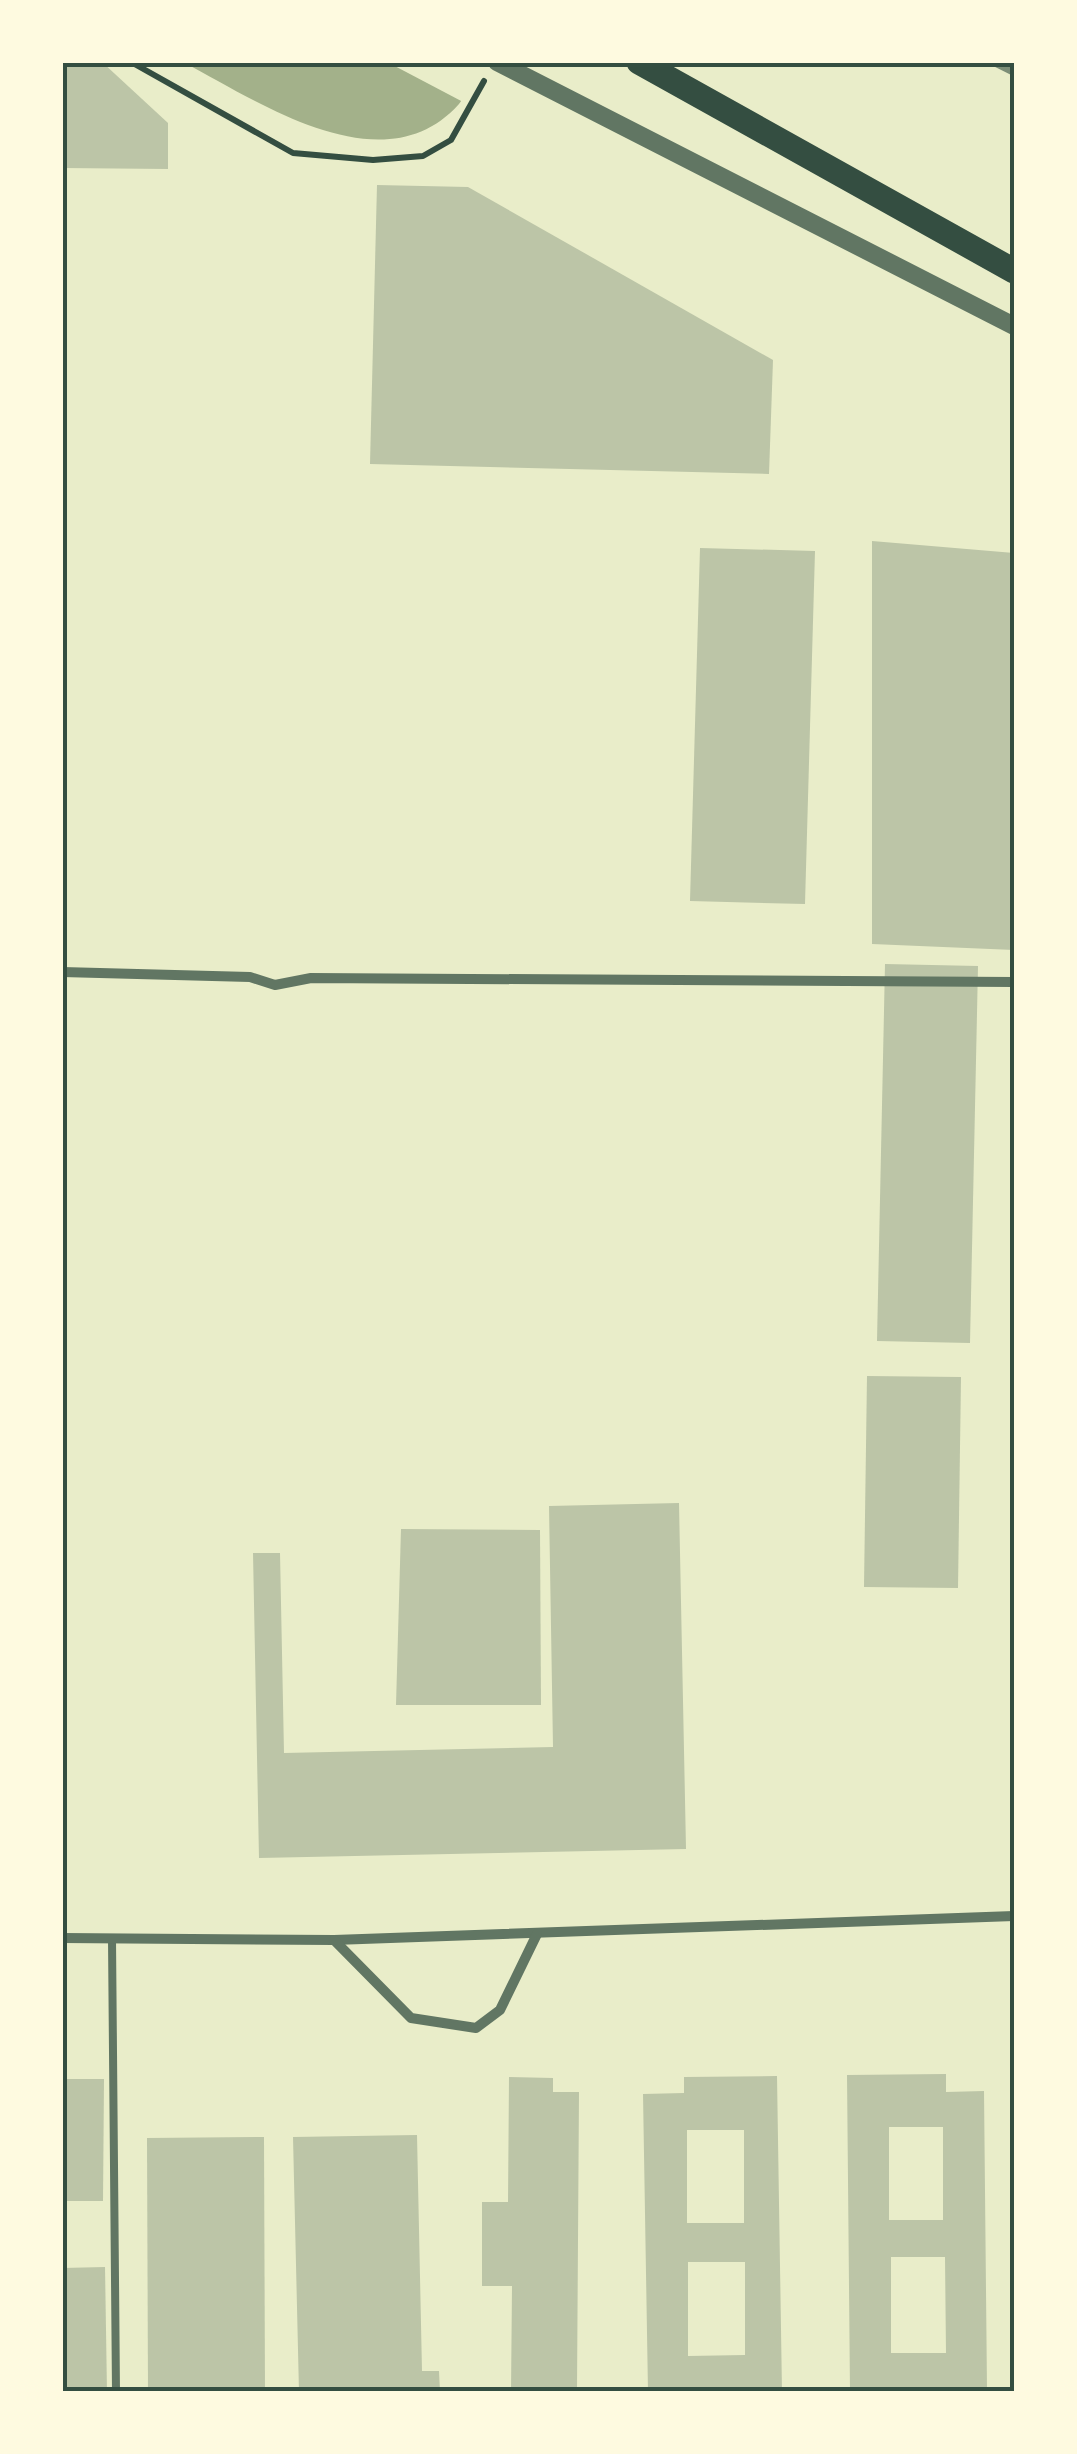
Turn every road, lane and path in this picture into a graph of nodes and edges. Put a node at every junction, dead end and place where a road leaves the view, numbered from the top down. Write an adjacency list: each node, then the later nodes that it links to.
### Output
1 (130, 62): 4 (path)
2 (497, 62): 6 (street)
3 (638, 62): 5 (highway)
4 (485, 80)
5 (1007, 269)
6 (1014, 326)
7 (62, 972): 8 (street)
8 (1014, 982)
9 (1014, 1916): 10 (street)
10 (538, 1934): 13 (street); 13 (street)
11 (62, 1938): 12 (street)
12 (112, 1939): 13 (street); 14 (lane)
13 (334, 1940)
14 (116, 2392)

